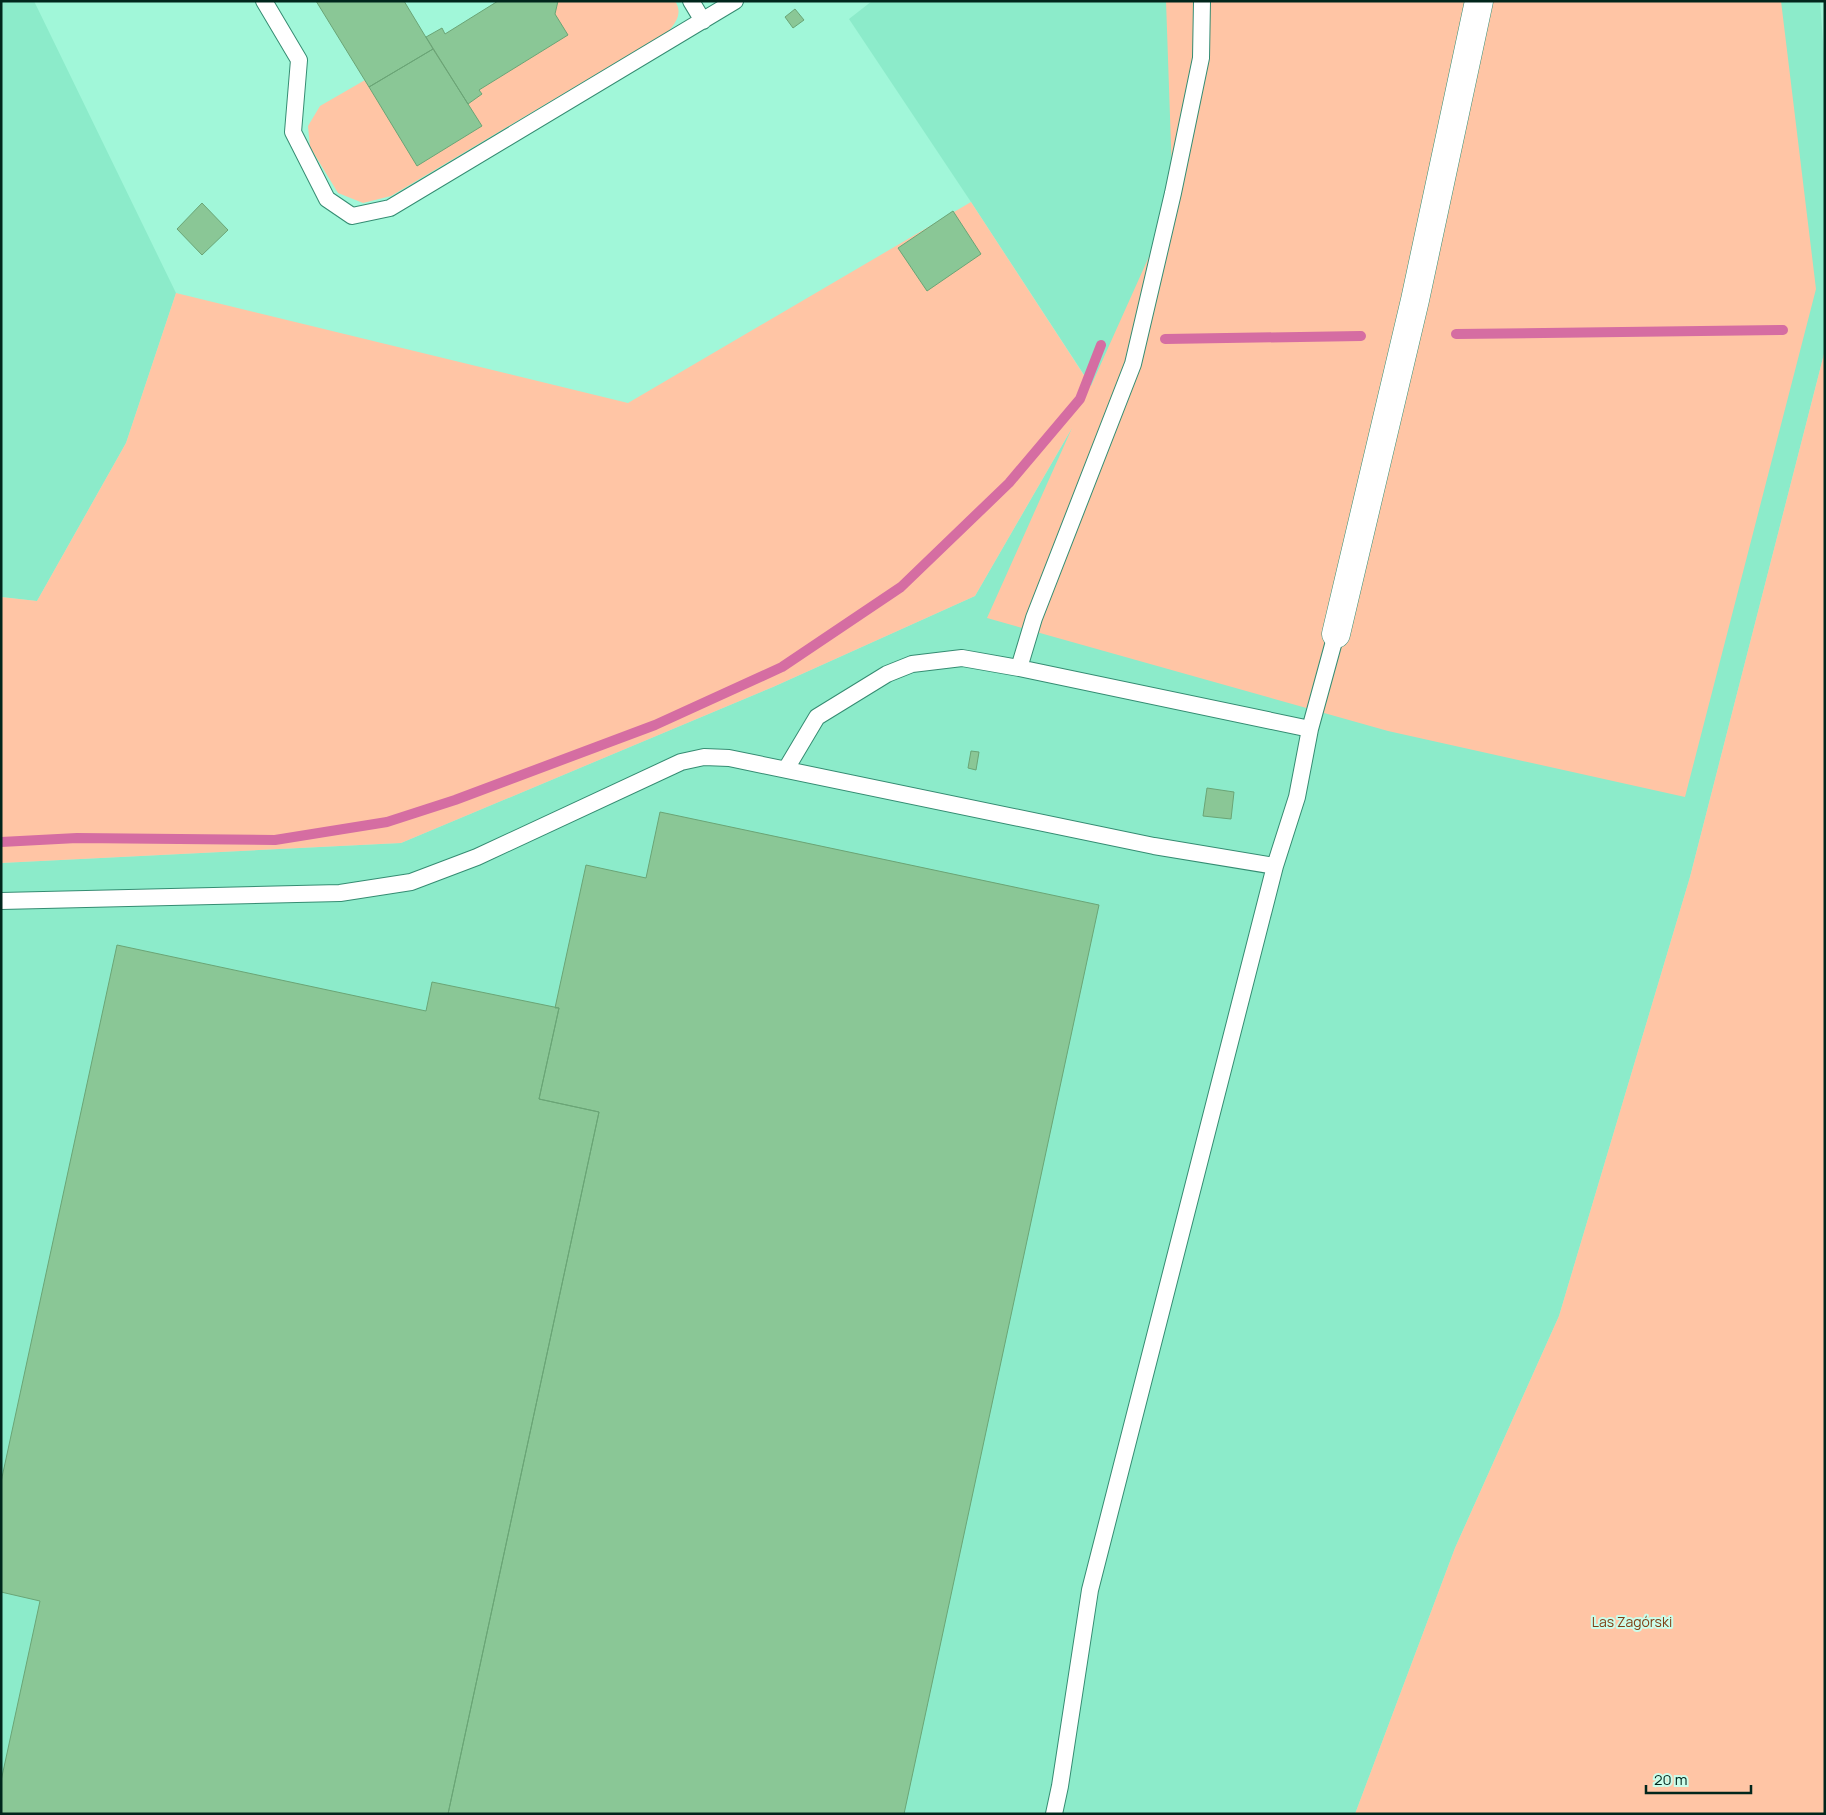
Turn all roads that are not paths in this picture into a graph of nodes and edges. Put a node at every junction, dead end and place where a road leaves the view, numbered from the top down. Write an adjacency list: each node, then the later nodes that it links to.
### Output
1 (264, 1): 6 (lane)
2 (691, 1): 6 (lane)
3 (735, 1): 6 (lane)
4 (1202, 1): 8 (lane)
5 (1479, 1): 7 (street)
6 (702, 20)
7 (1336, 634): 9 (lane)
8 (1019, 668): 9 (lane); 10 (lane)
9 (1310, 729): 11 (lane)
10 (786, 769): 11 (lane); 12 (lane)
11 (1275, 866): 13 (lane)
12 (1, 901)
13 (1054, 1814)

